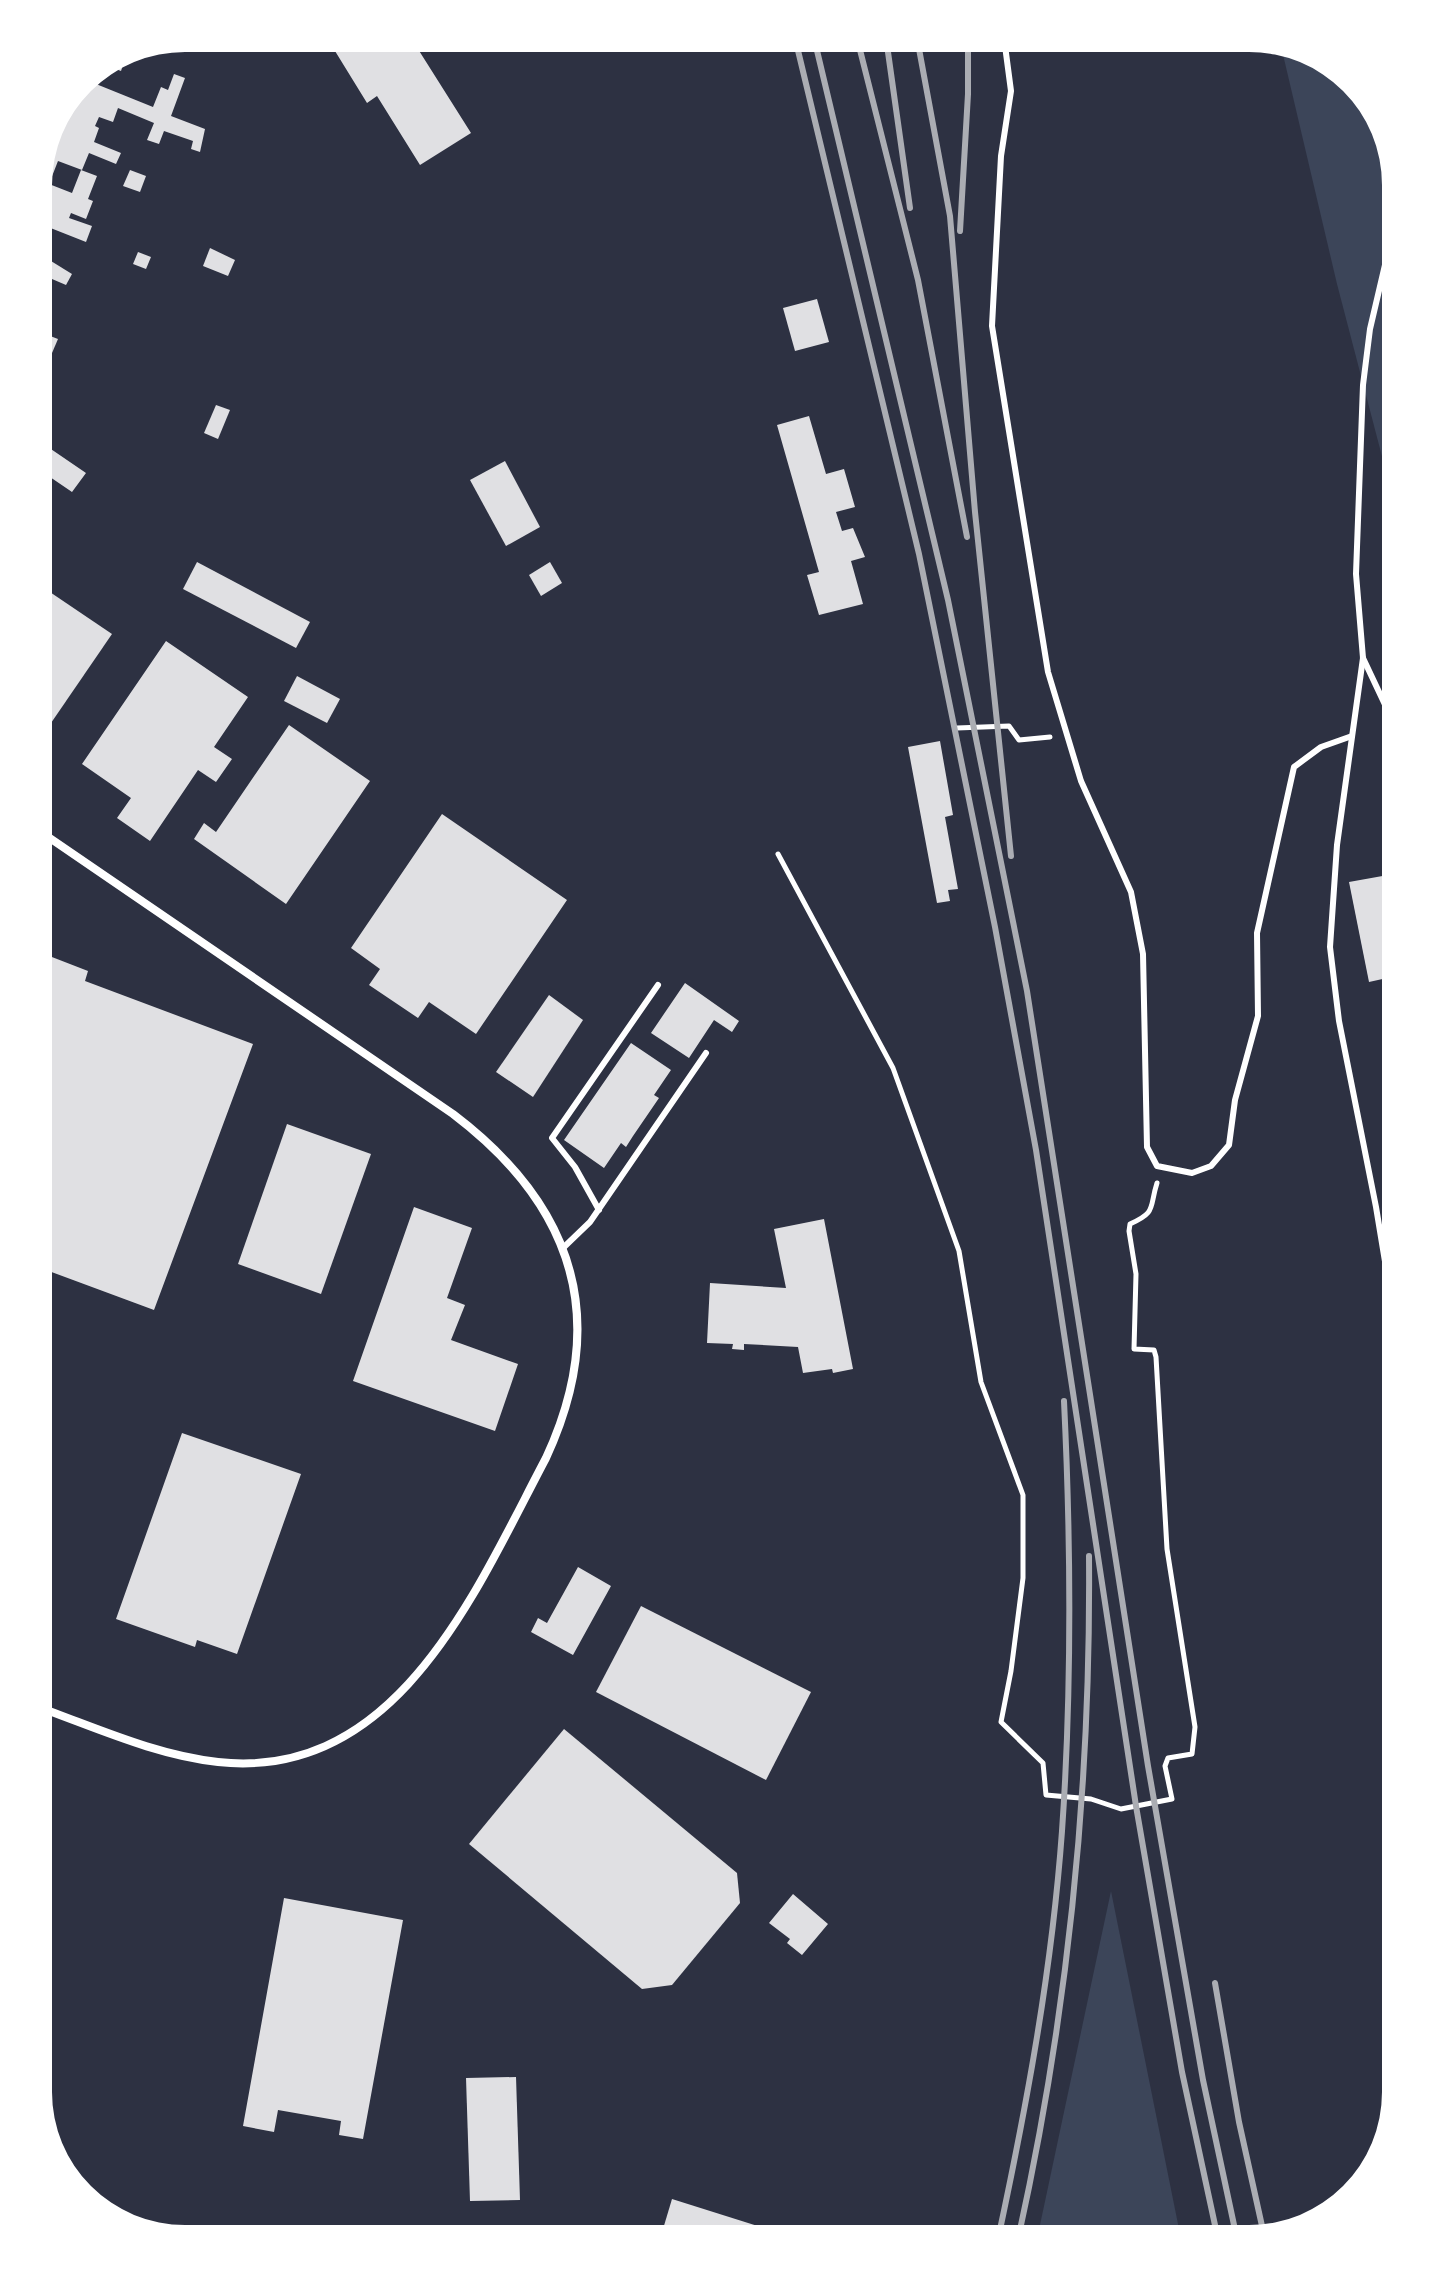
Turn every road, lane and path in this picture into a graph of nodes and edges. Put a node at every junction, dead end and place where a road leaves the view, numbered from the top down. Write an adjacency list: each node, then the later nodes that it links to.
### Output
1 (1006, 52): 6 (lane)
2 (1382, 278): 3 (lane)
3 (1363, 658): 4 (lane); 7 (lane)
4 (1382, 698)
5 (957, 728): 6 (path)
6 (1067, 736): 12 (lane)
7 (1352, 736): 12 (lane); 14 (lane)
8 (52, 840): 15 (street)
9 (778, 854): 12 (path)
10 (658, 985): 13 (lane)
11 (706, 1053): 13 (lane)
12 (1162, 1167)
13 (599, 1210): 15 (lane)
14 (1382, 1243)
15 (563, 1248): 16 (street)
16 (52, 1712)

